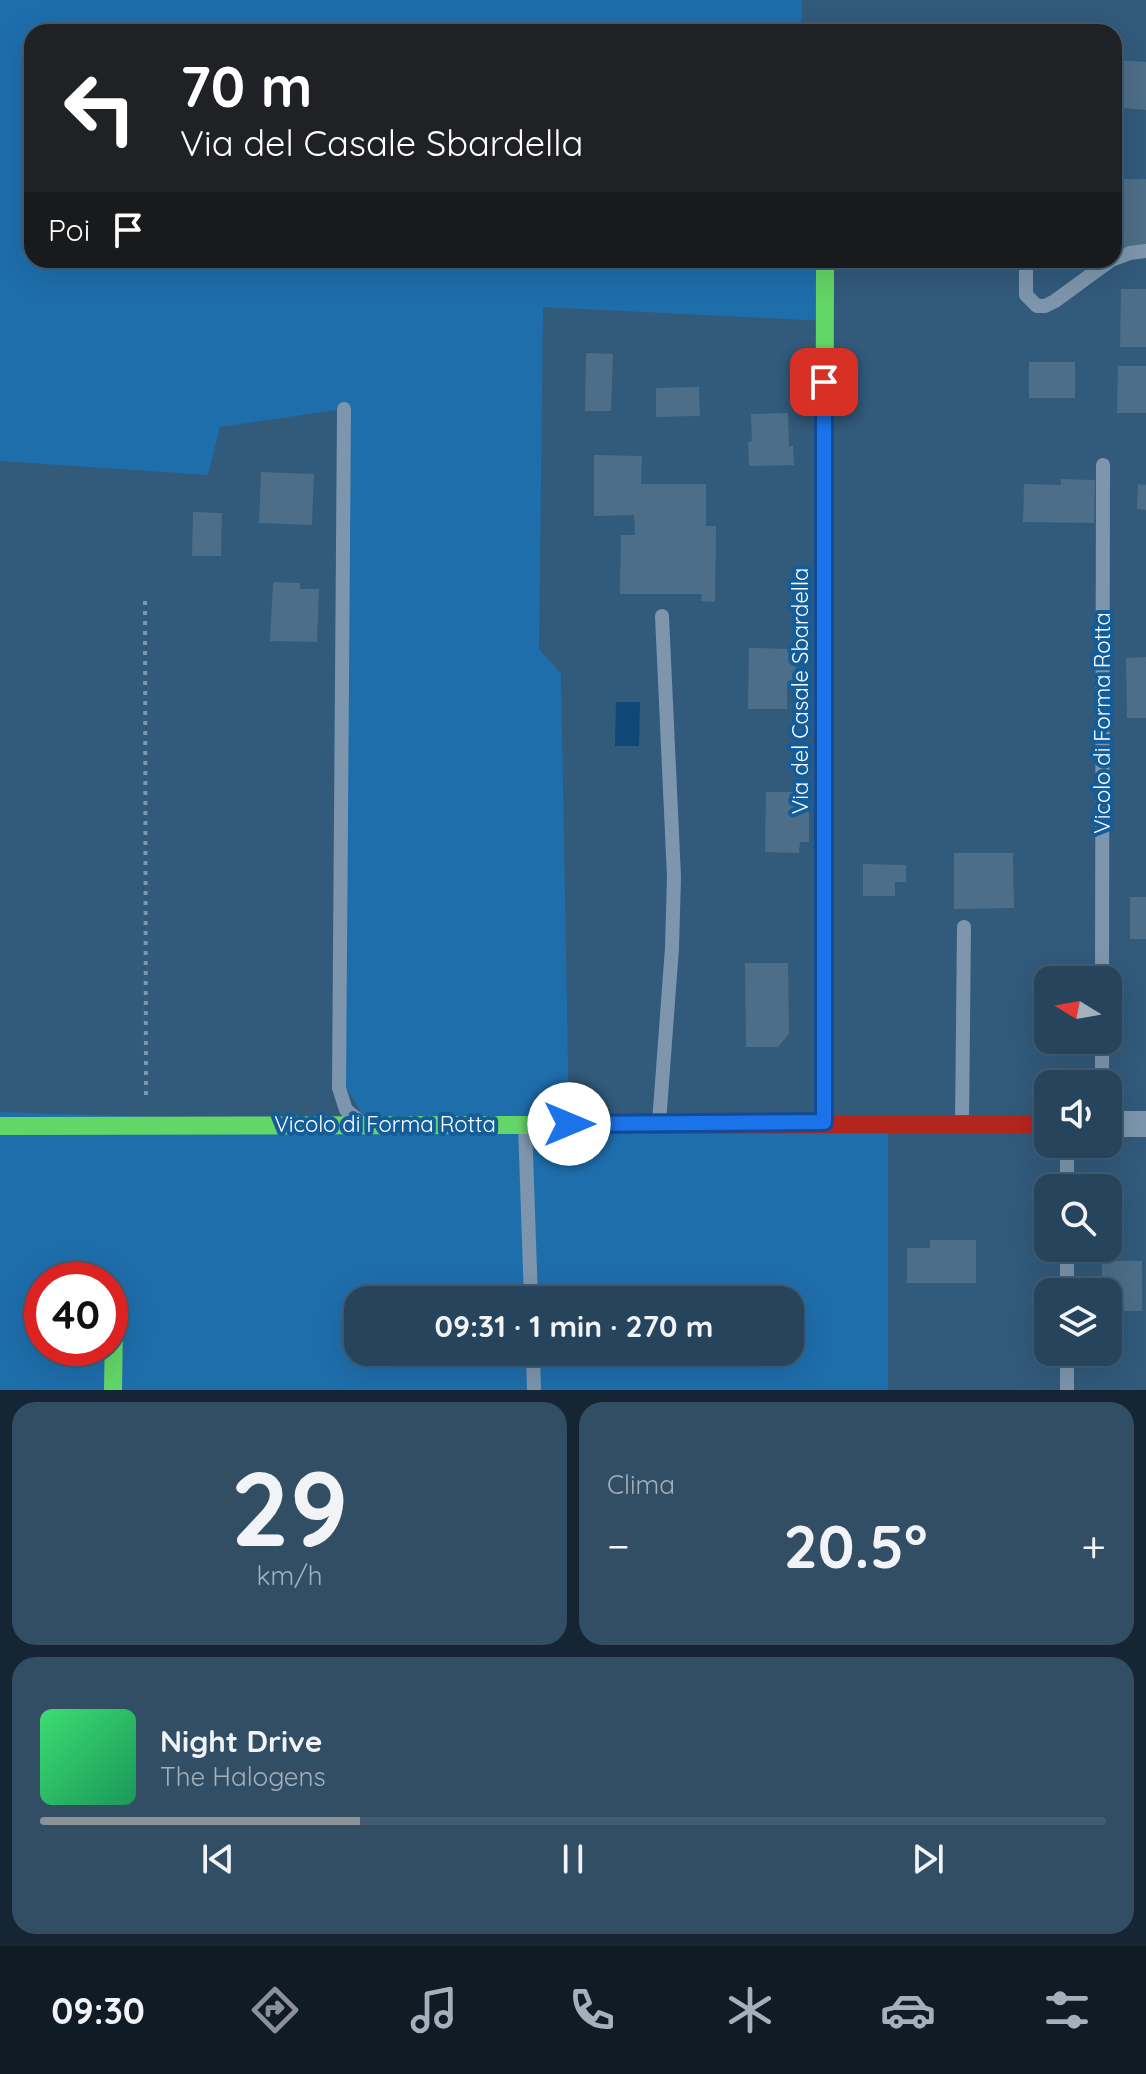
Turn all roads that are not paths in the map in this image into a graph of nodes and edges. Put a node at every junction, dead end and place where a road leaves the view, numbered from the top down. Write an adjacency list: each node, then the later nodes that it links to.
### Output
1 (1146, 251): 2 (lane)
2 (1122, 256)
3 (825, 268): 11 (street, Via del Casale Sbardella)
4 (1026, 268): 5 (lane)
5 (1101, 268)
6 (344, 409): 14 (lane)
7 (1103, 465): 10 (lane, Vicolo di Forma Rotta)
8 (662, 616): 12 (lane)
9 (964, 927): 13 (lane)
10 (1102, 966)
11 (824, 1122): 12 (street, Vicolo di Forma Rotta); 13 (street, Vicolo di Forma Rotta)
12 (659, 1123): 15 (street, Vicolo di Forma Rotta)
13 (962, 1123): 16 (street, Vicolo di Forma Rotta)
14 (368, 1124): 15 (street, Vicolo di Forma Rotta); 19 (street, Vicolo di Forma Rotta)
15 (525, 1124): 20 (lane)
16 (1034, 1124)
17 (1122, 1124): 18 (street)
18 (1146, 1124)
19 (0, 1126)
20 (531, 1286)
21 (113, 1366): 24 (street)
22 (533, 1366): 25 (lane)
23 (1067, 1366): 26 (lane)
24 (113, 1390)
25 (534, 1390)
26 (1067, 1390)

